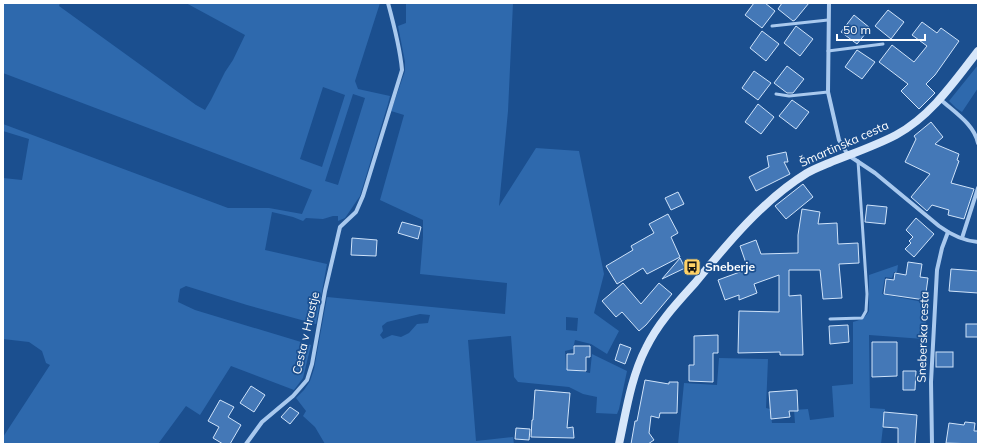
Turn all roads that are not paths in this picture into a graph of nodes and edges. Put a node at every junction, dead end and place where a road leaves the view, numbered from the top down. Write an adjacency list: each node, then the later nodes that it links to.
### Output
1 (388, 3): 19 (street, Cesta v Hrastje)
2 (829, 3): 3 (street)
3 (828, 20): 4 (lane); 6 (street)
4 (772, 26)
5 (883, 44): 6 (lane)
6 (828, 51): 8 (street)
7 (978, 51): 10 (main road, Šmartinska cesta)
8 (828, 92): 9 (lane); 12 (street)
9 (776, 94)
10 (940, 99): 11 (street); 12 (main road, Šmartinska cesta)
11 (978, 144)
12 (848, 155): 13 (street); 20 (main road, Šmartinska cesta)
13 (858, 161): 15 (street); 18 (lane)
14 (978, 188): 16 (street)
15 (948, 232): 16 (street); 21 (street, Sneberska cesta)
16 (962, 238): 17 (street)
17 (978, 242)
18 (830, 319)
19 (246, 444)
20 (620, 444)
21 (932, 444)

